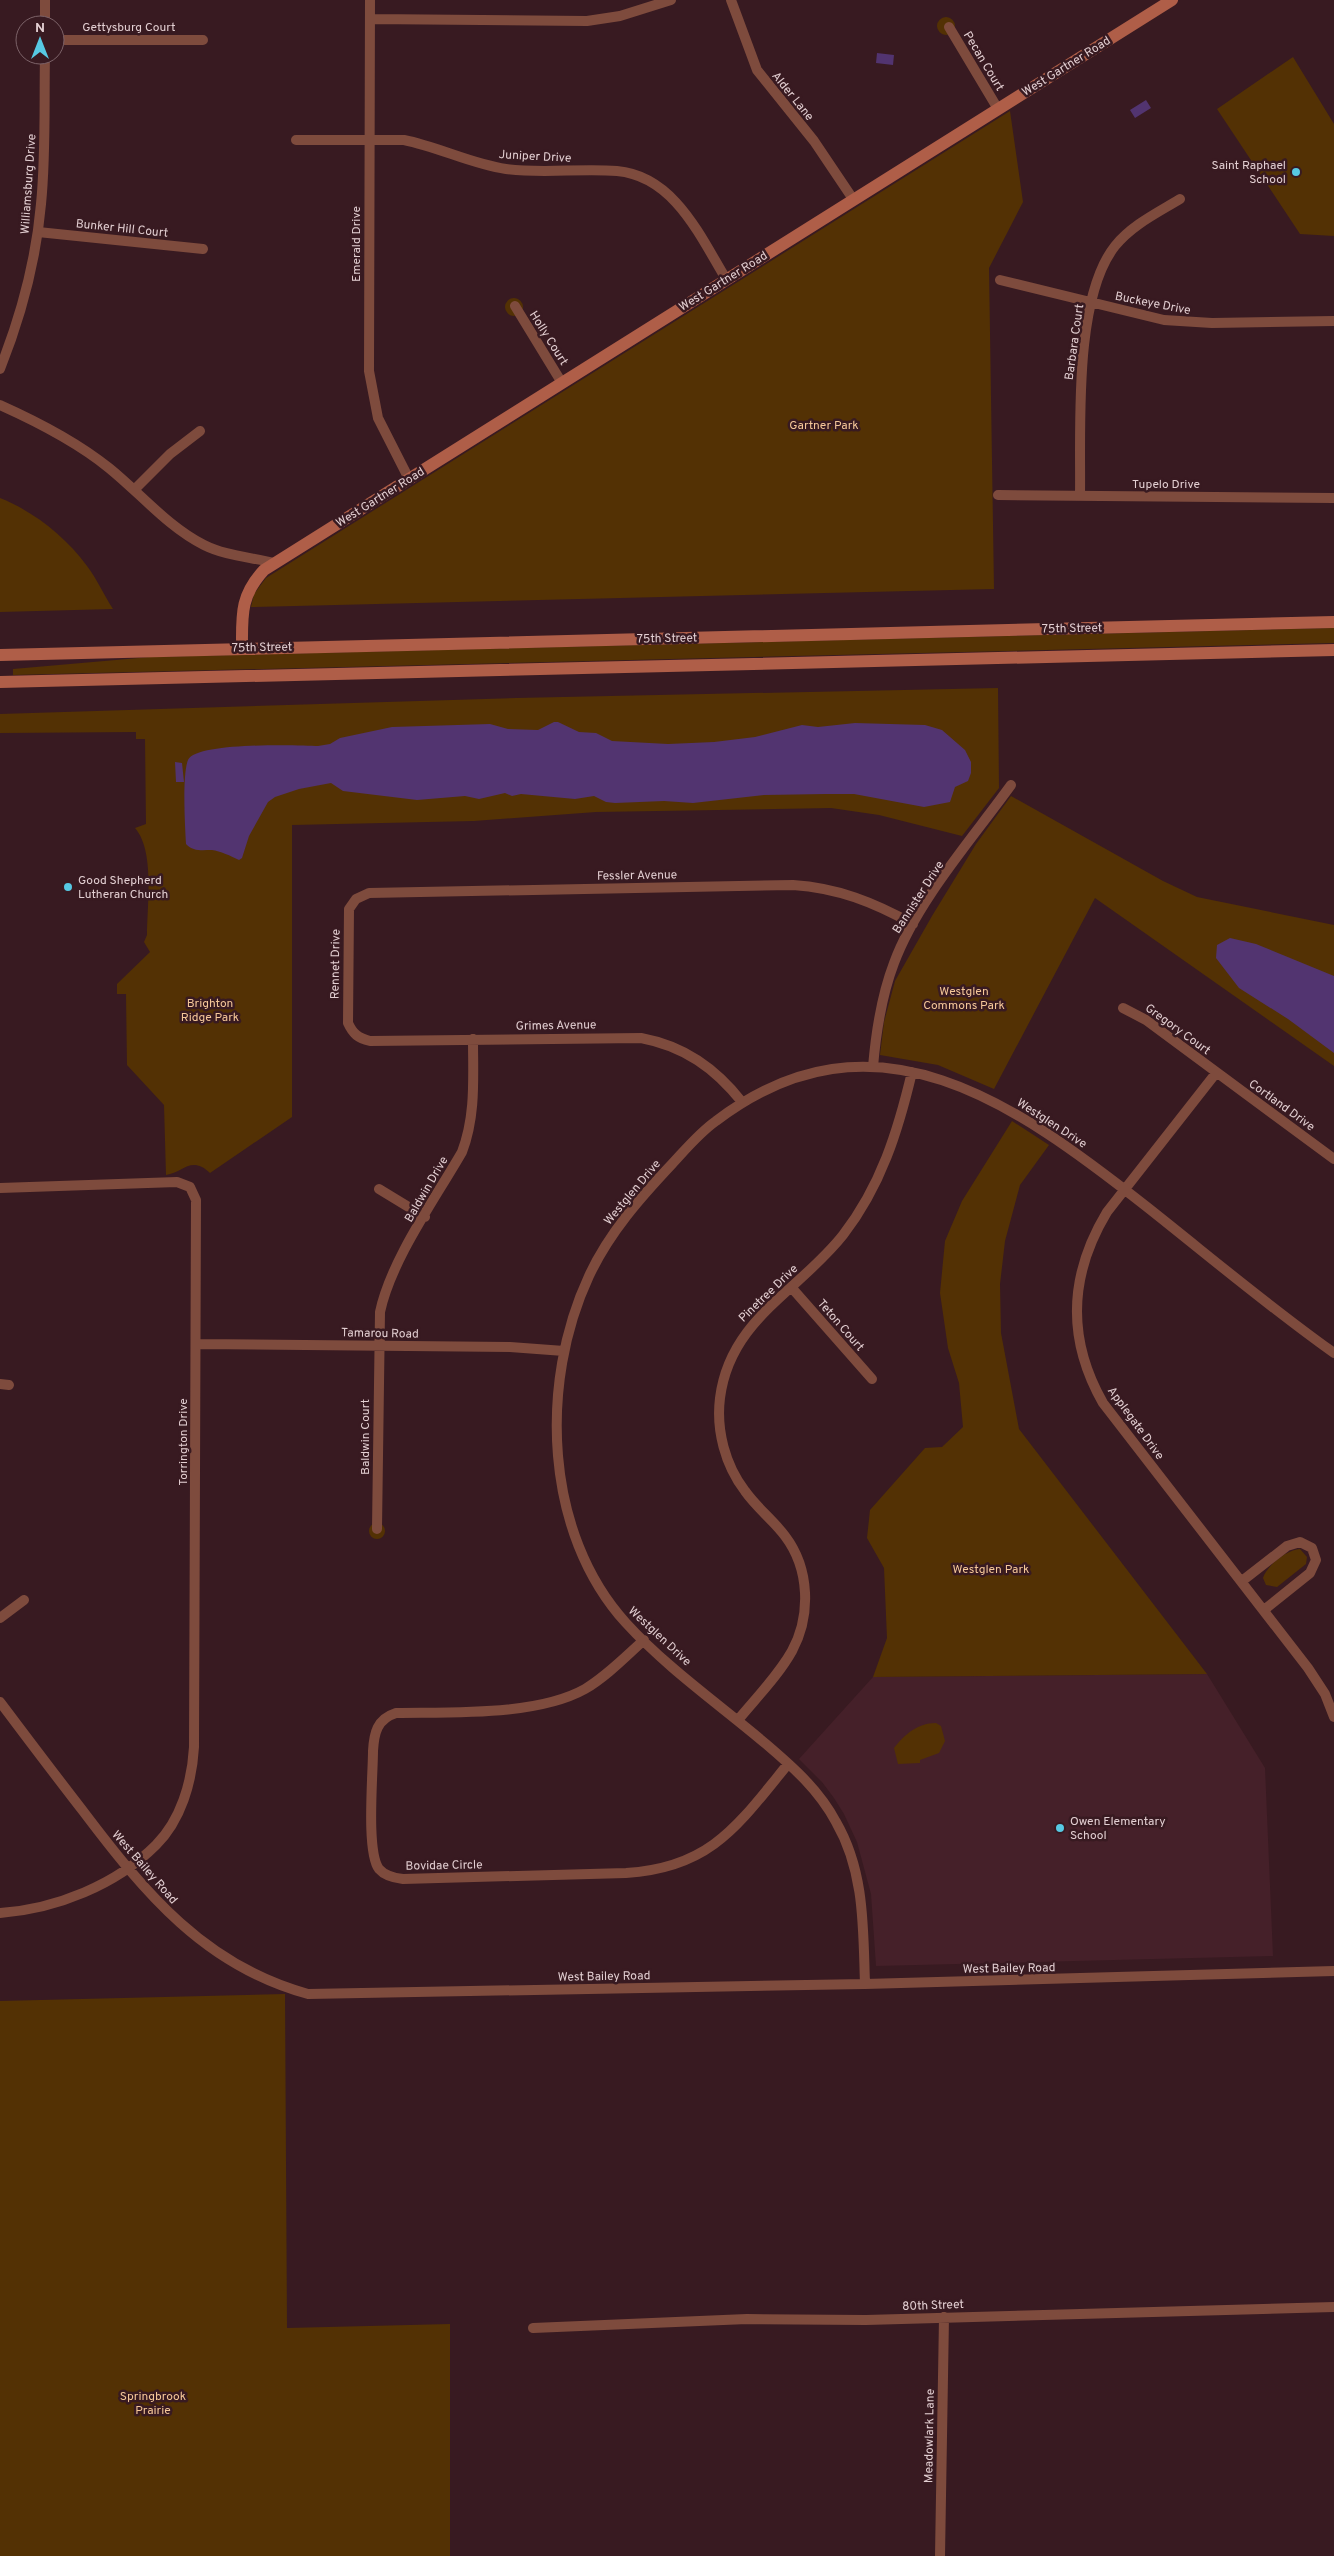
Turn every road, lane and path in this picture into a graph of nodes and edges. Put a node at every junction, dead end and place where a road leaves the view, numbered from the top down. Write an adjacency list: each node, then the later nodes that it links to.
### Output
1 (45, 0): 6 (street)
2 (370, 0): 7 (street, Emerald Drive)
3 (671, 0): 7 (street)
4 (731, 0): 15 (street, Alder Lane)
5 (1171, 0): 12 (main road, West Gartner Road)
6 (45, 15)
7 (370, 19): 14 (street, Emerald Drive)
8 (949, 26): 12 (street, Pecan Court)
9 (65, 40): 10 (street, Gettysburg Court)
10 (203, 40)
11 (45, 65): 17 (street, Williamsburg Drive)
12 (998, 109): 15 (main road, West Gartner Road)
13 (296, 140): 14 (street, Juniper Drive)
14 (369, 140): 19 (street, Juniper Drive); 28 (street, Emerald Drive)
15 (853, 199): 19 (main road, West Gartner Road)
16 (1180, 200): 21 (street, Barbara Court)
17 (38, 232): 18 (street, Bunker Hill Court); 24 (street, Williamsburg Drive)
18 (203, 249)
19 (726, 279): 25 (main road, West Gartner Road)
20 (1000, 280): 21 (street, Buckeye Drive)
21 (1092, 303): 23 (street, Buckeye Drive); 31 (street, Barbara Court)
22 (515, 306): 25 (street, Holly Court)
23 (1334, 321)
24 (0, 369)
25 (562, 383): 28 (main road, West Gartner Road)
26 (0, 405): 29 (street)
27 (200, 431): 29 (street)
28 (409, 479): 33 (main road, West Gartner Road)
29 (134, 490): 33 (street)
30 (998, 495): 31 (street, Tupelo Drive)
31 (1080, 496): 32 (street, Tupelo Drive)
32 (1334, 498)
33 (274, 563): 35 (main road, West Gartner Road)
34 (1334, 622): 35 (main road, 75th Street)
35 (242, 648): 37 (main road, 75th Street)
36 (1334, 650): 38 (main road)
37 (0, 654)
38 (0, 682)
39 (1011, 785): 41 (street, Bannister Drive)
40 (356, 899): 41 (street, Fessler Avenue); 43 (street, Rennet Drive)
41 (913, 924): 45 (street, Bannister Drive)
42 (1123, 1008): 47 (street, Gregory Court)
43 (351, 1031): 44 (street, Grimes Avenue)
44 (473, 1039): 48 (street, Grimes Avenue); 53 (street, Baldwin Drive)
45 (872, 1067): 46 (street, Westglen Drive); 48 (street, Westglen Drive)
46 (912, 1072): 52 (street, Westglen Drive); 54 (street, Pinetree Drive)
47 (1216, 1072): 49 (street, Cortland Drive); 52 (street, Applegate Drive)
48 (742, 1102): 57 (street, Westglen Drive)
49 (1334, 1159)
50 (0, 1188): 55 (street, Torrington Drive)
51 (379, 1189): 53 (street)
52 (1124, 1190): 58 (street, Westglen Drive); 61 (street, Applegate Drive)
53 (425, 1217): 56 (street, Baldwin Drive)
54 (791, 1288): 59 (street, Teton Court); 68 (street, Pinetree Drive)
55 (196, 1344): 56 (street, Tamarou Road); 70 (street, Torrington Drive)
56 (378, 1346): 57 (street, Tamarou Road); 60 (street, Baldwin Court)
57 (564, 1351): 65 (street, Westglen Drive)
58 (1334, 1353)
59 (872, 1379)
60 (377, 1529)
61 (1242, 1581): 63 (street, Applegate Drive); 63 (street)
62 (24, 1600): 64 (street)
63 (1264, 1610): 67 (street, Applegate Drive)
64 (0, 1618)
65 (644, 1640): 68 (street, Westglen Drive); 69 (street, Bovidae Circle)
66 (0, 1702): 70 (street, West Bailey Road)
67 (1334, 1716)
68 (738, 1720): 69 (street, Westglen Drive)
69 (788, 1764): 73 (street, Westglen Drive)
70 (127, 1868): 71 (street, Torrington Drive); 73 (street, West Bailey Road)
71 (0, 1912)
72 (1334, 1972): 73 (street, West Bailey Road)
73 (865, 1984)
74 (1334, 2308): 75 (street, 80th Street)
75 (944, 2317): 76 (street, 80th Street); 77 (street, Meadowlark Lane)
76 (533, 2328)
77 (940, 2556)

